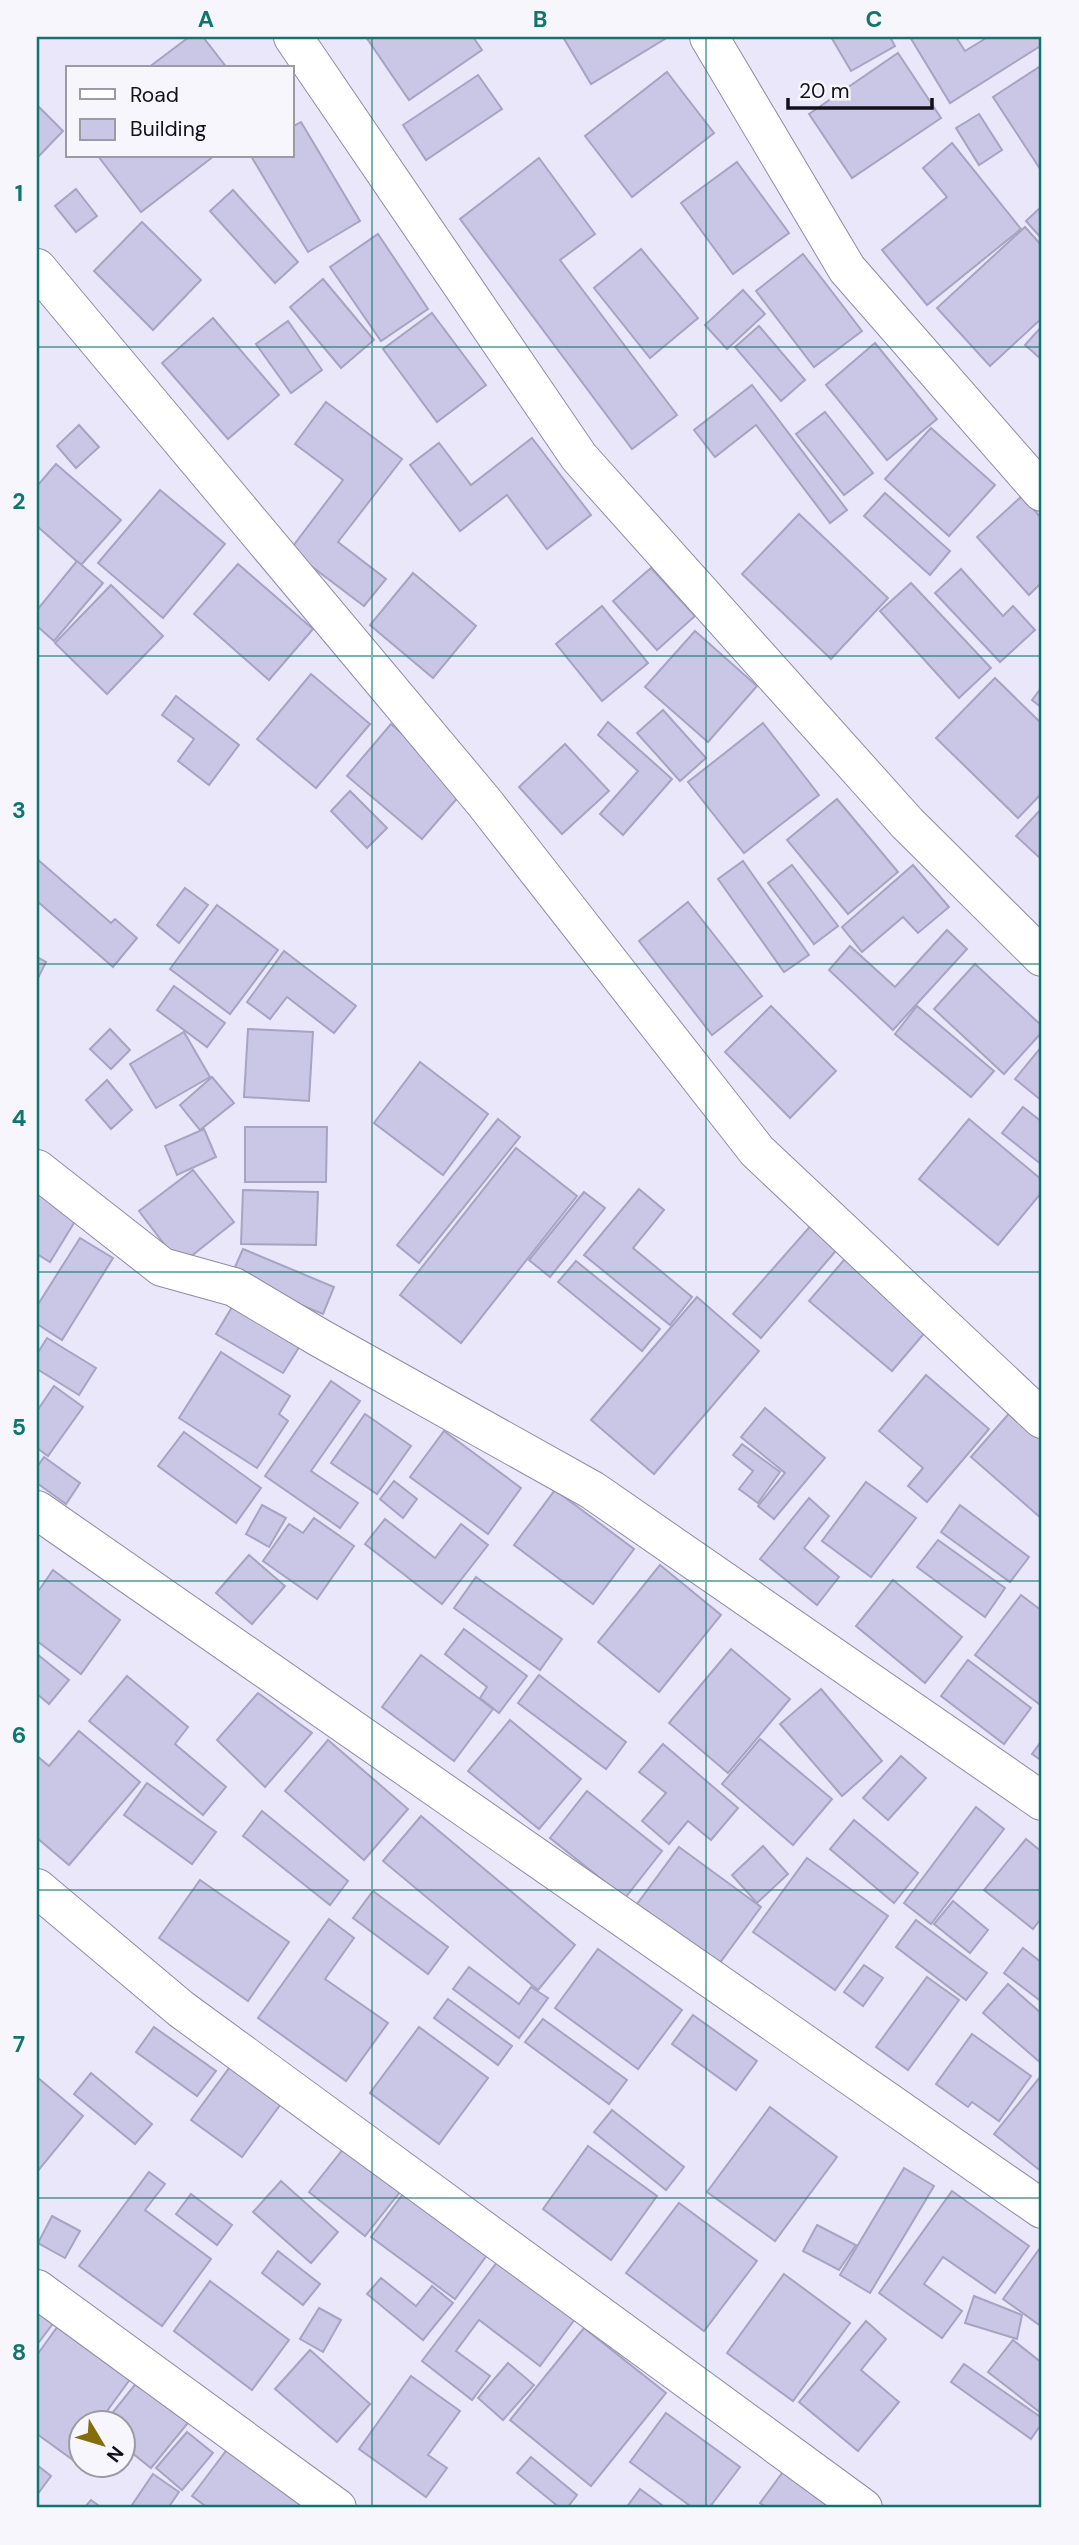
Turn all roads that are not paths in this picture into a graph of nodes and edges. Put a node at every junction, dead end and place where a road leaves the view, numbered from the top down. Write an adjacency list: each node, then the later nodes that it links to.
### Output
1 (292, 37): 5 (street)
2 (709, 37): 4 (street)
3 (37, 268): 7 (street)
4 (1042, 492)
5 (1042, 957)
6 (37, 1169): 9 (street)
7 (1042, 1419)
8 (37, 1510): 11 (street)
9 (1042, 1801)
10 (37, 1888): 14 (street)
11 (1042, 2208)
12 (37, 2289): 13 (street)
13 (337, 2508)
14 (863, 2508)

